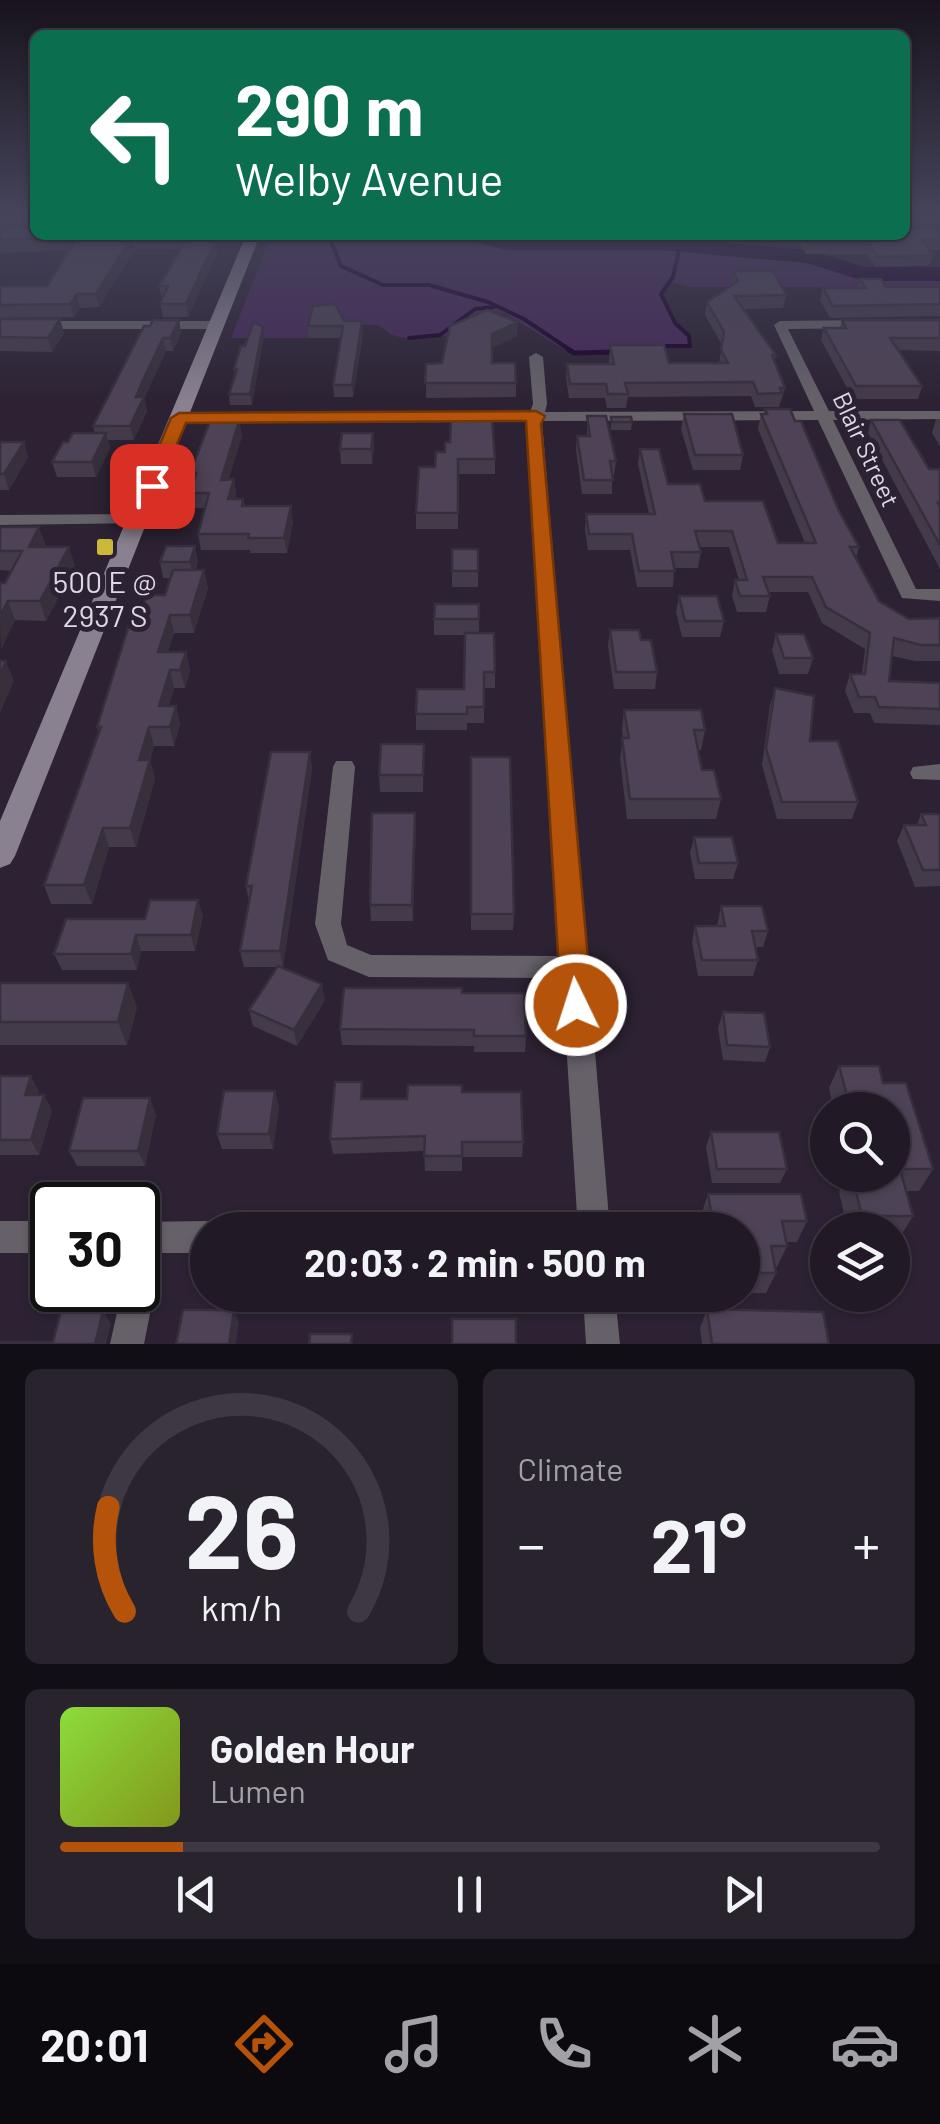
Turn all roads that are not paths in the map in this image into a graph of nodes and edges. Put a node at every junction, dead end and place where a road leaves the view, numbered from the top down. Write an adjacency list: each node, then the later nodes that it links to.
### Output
1 (235, 278): 4 (street)
2 (882, 324): 6 (street, Blair Street)
3 (0, 325): 4 (street)
4 (215, 325): 9 (street)
5 (536, 357): 8 (street)
6 (823, 414): 7 (street); 8 (street); 12 (street, Blair Street)
7 (940, 415)
8 (536, 416): 9 (street); 15 (street)
9 (179, 418): 10 (street)
10 (138, 519): 11 (street); 14 (street)
11 (0, 520)
12 (940, 595)
13 (344, 767): 15 (street)
14 (0, 856)
15 (574, 968): 16 (street)
16 (593, 1212)
17 (30, 1237): 20 (street)
18 (160, 1237): 19 (street)
19 (190, 1237)
20 (0, 1238)
21 (132, 1312): 23 (street)
22 (600, 1312): 24 (street)
23 (127, 1344)
24 (603, 1344)

